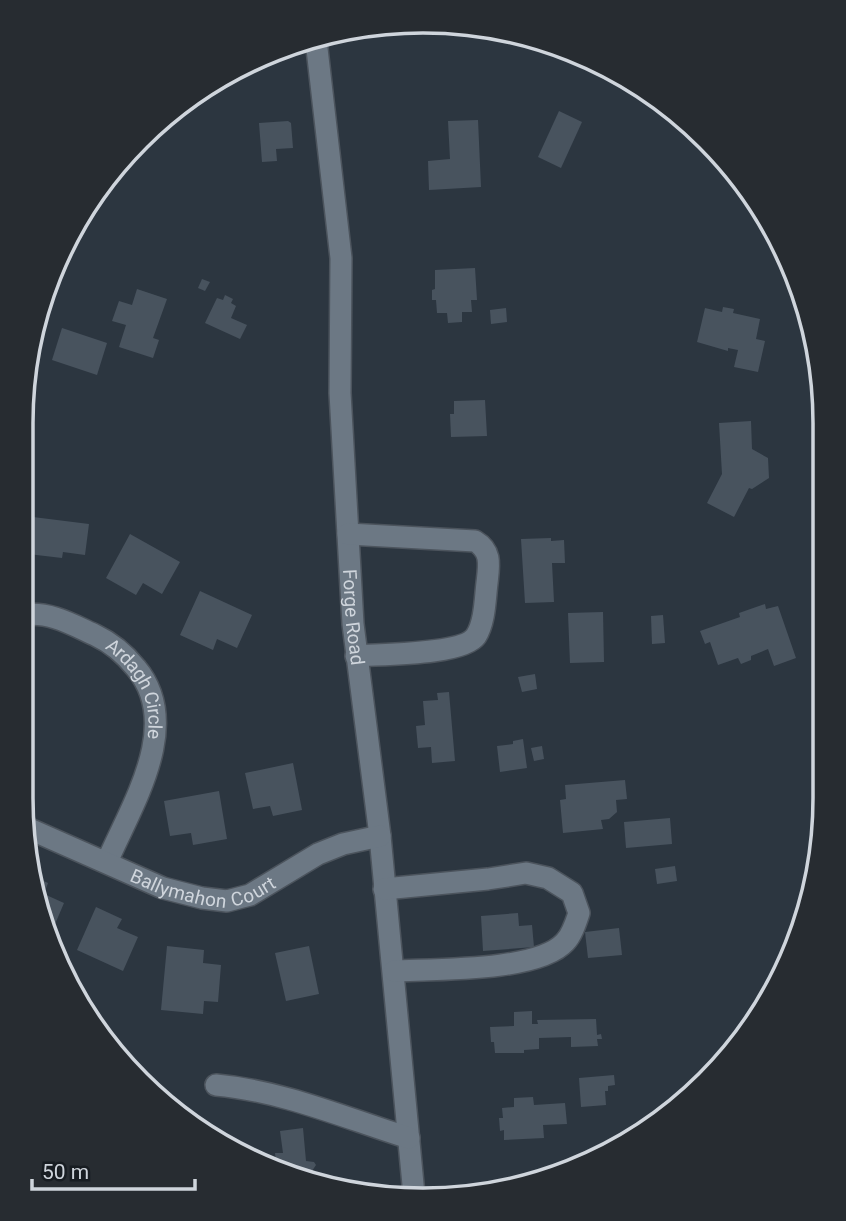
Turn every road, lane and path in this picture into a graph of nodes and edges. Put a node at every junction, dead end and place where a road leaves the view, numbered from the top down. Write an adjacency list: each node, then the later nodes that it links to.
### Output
1 (317, 48): 2 (street, Forge Road)
2 (348, 534): 4 (street, Forge Road); 4 (street)
3 (33, 616): 7 (street, Ardagh Circle)
4 (356, 656): 6 (street, Forge Road)
5 (35, 831): 7 (street, Ballymahon Court)
6 (380, 836): 7 (street, Ballymahon Court); 8 (street, Forge Road)
7 (107, 862)
8 (384, 889): 9 (street, Forge Road); 9 (street)
9 (394, 971): 11 (street, Forge Road)
10 (216, 1085): 11 (street)
11 (408, 1139): 12 (street, Forge Road)
12 (413, 1188)

